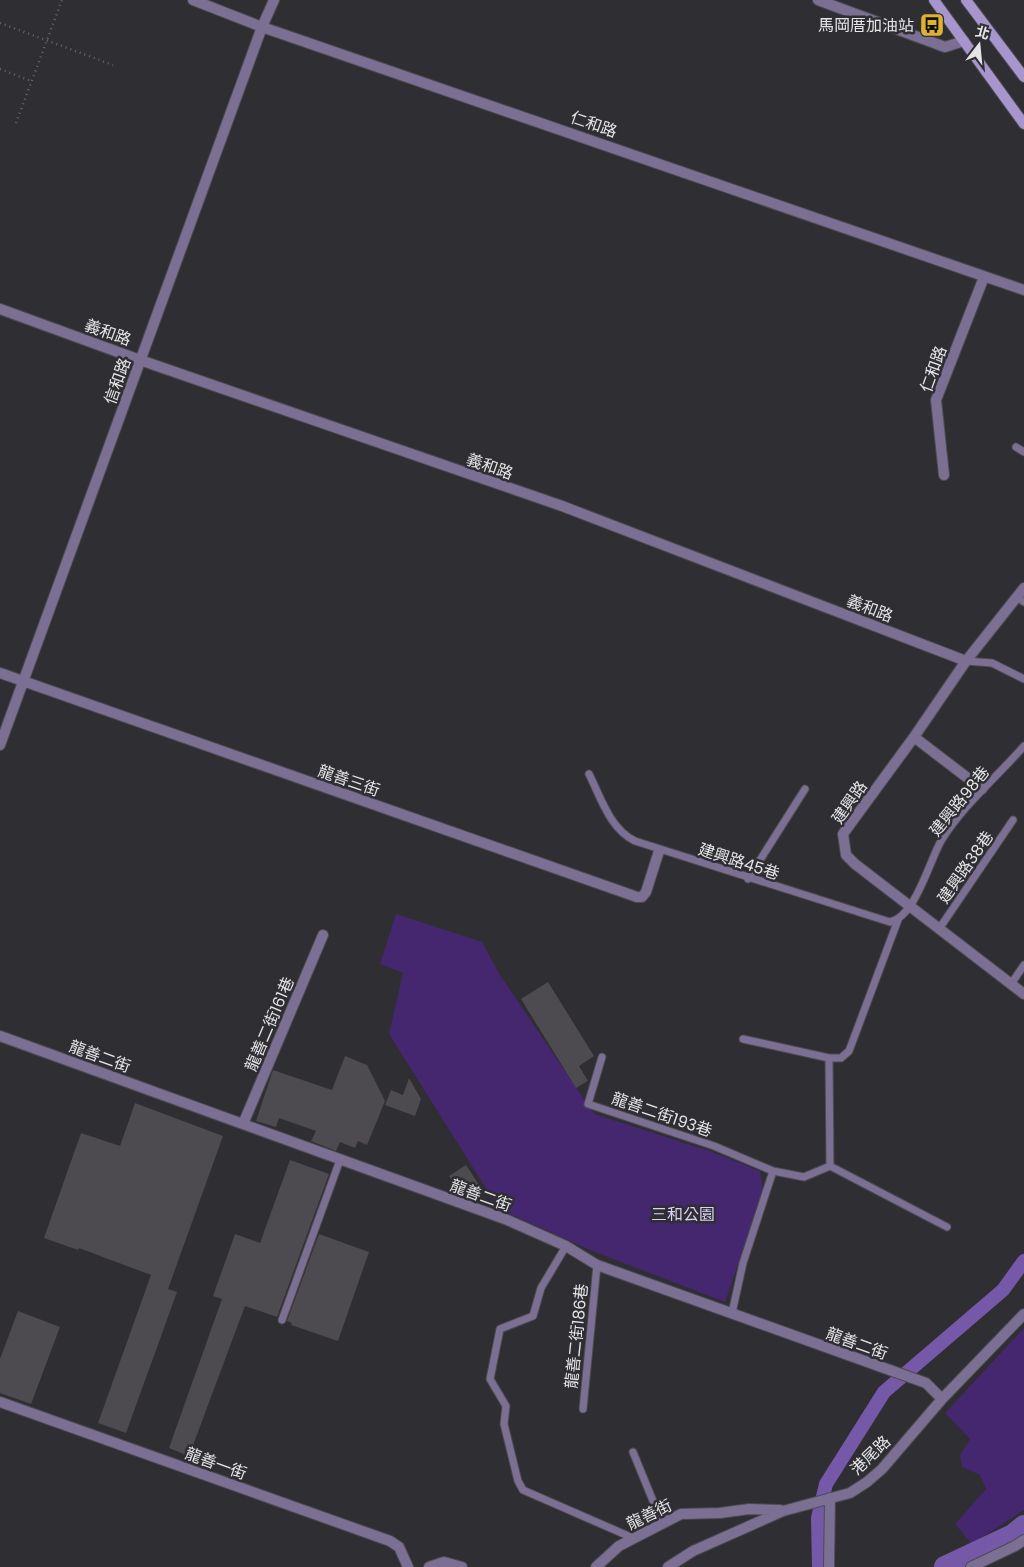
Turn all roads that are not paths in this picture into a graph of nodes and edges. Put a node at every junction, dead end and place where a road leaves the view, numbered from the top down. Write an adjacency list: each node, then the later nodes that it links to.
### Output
1 (274, 0): 6 (street, 信和路)
2 (818, 0): 7 (street)
3 (934, 0): 7 (street)
4 (966, 0): 8 (street)
5 (199, 1): 6 (street, 仁和路)
6 (262, 27): 10 (street, 仁和路); 13 (street, 信和路)
7 (964, 41): 9 (street)
8 (1024, 76)
9 (1024, 124)
10 (984, 277): 11 (street, 仁和路); 16 (street, 仁和路)
11 (1024, 290)
12 (0, 309): 13 (street, 義和路)
13 (140, 360): 19 (street, 義和路); 22 (street, 信和路)
14 (1016, 447): 15 (lane)
15 (1024, 452)
16 (944, 475)
17 (1024, 588): 18 (street, 建興路)
18 (1021, 600): 19 (street, 建興路)
19 (966, 661): 21 (lane); 23 (street, 建興路)
20 (0, 673): 22 (street, 龍善三街)
21 (1024, 679)
22 (24, 681): 24 (street, 信和路); 30 (street, 龍善三街)
23 (914, 737): 28 (street); 32 (street, 建興路)
24 (0, 745)
25 (1024, 746): 28 (lane, 建興路98巷)
26 (589, 774): 30 (lane, 建興路45巷)
27 (804, 789): 31 (lane)
28 (982, 789): 32 (lane, 建興路98巷)
29 (1014, 820): 34 (lane, 建興路38巷)
30 (659, 850): 31 (lane, 建興路45巷)
31 (748, 879): 33 (lane, 建興路45巷)
32 (910, 906): 33 (lane); 34 (street, 建興路)
33 (898, 920): 42 (lane)
34 (939, 928): 37 (street, 建興路)
35 (323, 935): 43 (street, 龍善二街161巷)
36 (1024, 965): 37 (lane)
37 (1011, 984): 38 (street, 建興路)
38 (1024, 994)
39 (0, 1036): 43 (street, 龍善二街)
40 (743, 1039): 42 (lane)
41 (602, 1056): 46 (lane, 龍善二街193巷)
42 (829, 1058): 45 (lane)
43 (243, 1124): 44 (street, 龍善二街)
44 (340, 1160): 48 (street, 龍善二街); 52 (lane)
45 (830, 1166): 46 (lane, 龍善二街193巷); 47 (lane)
46 (773, 1171): 50 (lane)
47 (947, 1227)
48 (566, 1246): 49 (street, 龍善二街); 60 (lane)
49 (597, 1265): 50 (street, 龍善二街); 55 (lane, 龍善二街186巷)
50 (732, 1314): 53 (street, 龍善二街)
51 (1024, 1314): 53 (street, 港尾路)
52 (282, 1320)
53 (942, 1399): 57 (street, 港尾路)
54 (0, 1402): 62 (street, 龍善一街)
55 (583, 1409)
56 (633, 1452): 59 (lane)
57 (825, 1499): 58 (street, 港尾路); 67 (street)
58 (784, 1510): 59 (street, 龍善街); 66 (street, 港尾路)
59 (662, 1523): 60 (street, 龍善街)
60 (633, 1538): 65 (street, 龍善街)
61 (1024, 1540): 68 (street)
62 (408, 1567)
63 (429, 1567): 64 (street)
64 (462, 1567)
65 (596, 1567)
66 (668, 1567)
67 (829, 1567)
68 (970, 1567)

